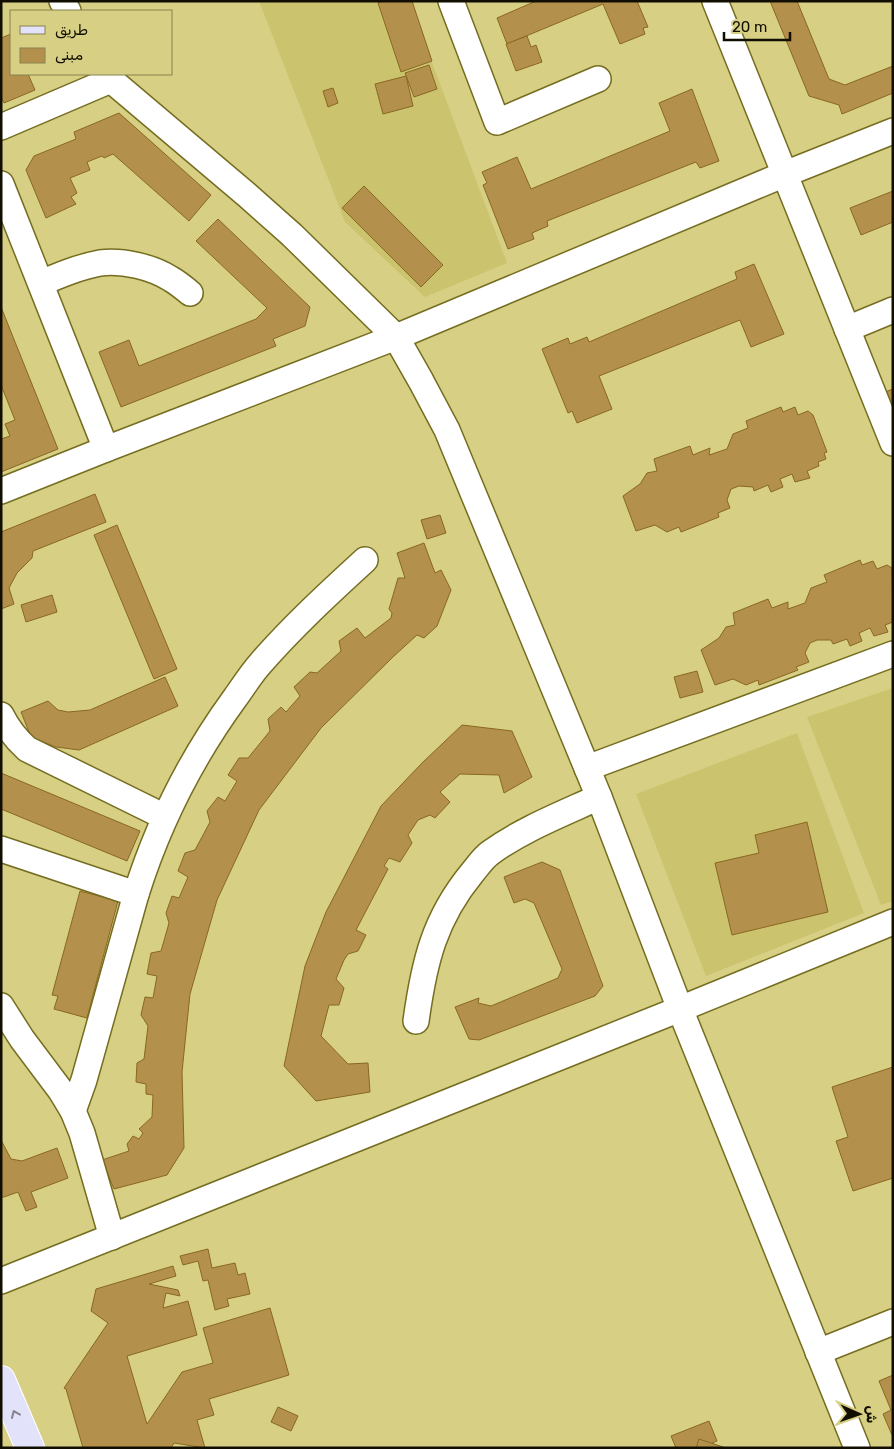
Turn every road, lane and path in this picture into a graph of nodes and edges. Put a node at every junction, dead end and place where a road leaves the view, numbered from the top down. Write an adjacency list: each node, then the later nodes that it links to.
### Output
1 (451, 1): 4 (street)
2 (715, 1): 7 (street)
3 (109, 77): 5 (street); 13 (street)
4 (598, 79)
5 (1, 127)
6 (893, 131): 7 (street)
7 (784, 174): 12 (street); 13 (street)
8 (1, 184): 9 (street)
9 (40, 283): 10 (street); 15 (street)
10 (190, 293)
11 (893, 310): 12 (street)
12 (847, 329): 14 (street)
13 (396, 337): 15 (street); 20 (street)
14 (893, 443)
15 (106, 448): 16 (street)
16 (1, 491)
17 (365, 560): 22 (street)
18 (893, 654): 20 (street)
19 (1, 715): 22 (street)
20 (587, 768): 21 (street)
21 (599, 797): 27 (street); 28 (street)
22 (165, 817): 24 (street)
23 (1, 849): 24 (street)
24 (136, 894): 29 (street)
25 (893, 922): 27 (street)
26 (1, 1006): 29 (street)
27 (680, 1009): 30 (street); 33 (street)
28 (416, 1021)
29 (73, 1111): 30 (street)
30 (112, 1237): 31 (street)
31 (1, 1281)
32 (893, 1322): 33 (street)
33 (818, 1352): 36 (street)
34 (1, 1380): 35 (main road, one-way to 34)
35 (30, 1448)
36 (857, 1448)

